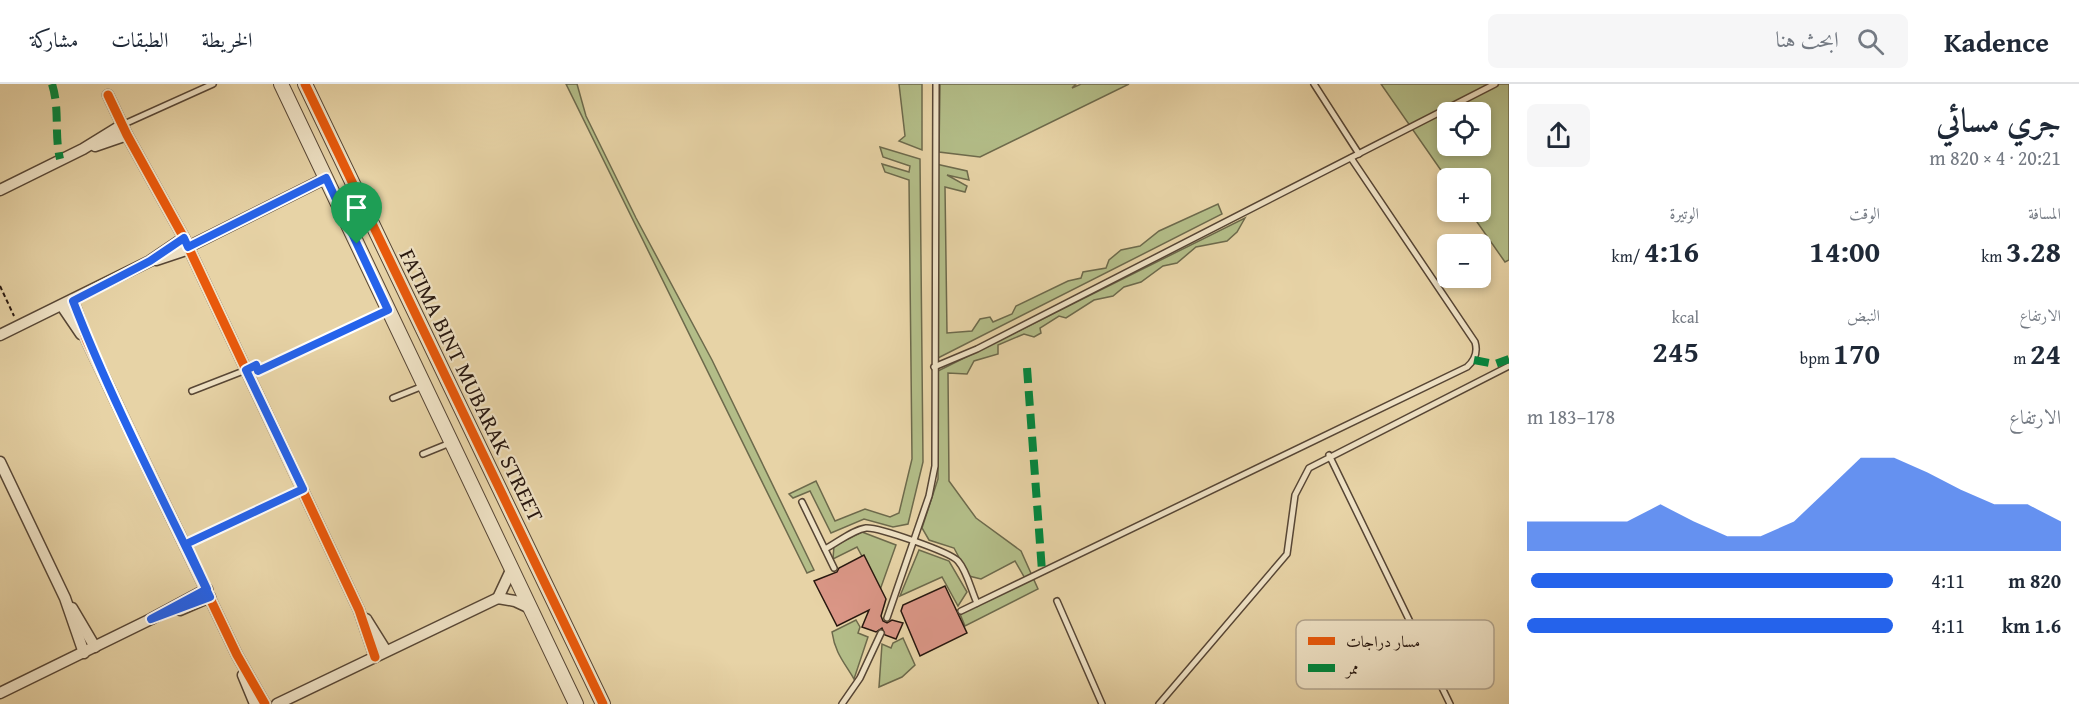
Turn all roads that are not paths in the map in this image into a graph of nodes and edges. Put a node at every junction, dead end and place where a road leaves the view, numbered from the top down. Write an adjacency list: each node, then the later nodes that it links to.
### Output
1 (213, 84): 8 (lane)
2 (281, 84): 11 (street, FATIMA BINT MUBARAK STREET)
3 (305, 84): 55 (street, FATIMA BINT MUBARAK STREET)
4 (936, 84): 18 (lane)
5 (1314, 84): 9 (lane)
6 (1496, 84): 9 (lane)
7 (108, 95): 8 (street)
8 (124, 130): 12 (street); 13 (street)
9 (1359, 154): 10 (lane)
10 (1351, 158): 18 (lane); 37 (lane)
11 (326, 178): 13 (street); 21 (street, FATIMA BINT MUBARAK STREET)
12 (0, 190)
13 (187, 245): 14 (street); 20 (street)
14 (73, 301): 15 (street); 17 (street)
15 (62, 306): 16 (street); 17 (street)
16 (0, 335)
17 (87, 341): 33 (street)
18 (934, 366): 29 (lane)
19 (1509, 366): 26 (lane)
20 (246, 370): 22 (lane); 39 (street)
21 (424, 386): 23 (lane); 24 (street, FATIMA BINT MUBARAK STREET)
22 (192, 391)
23 (393, 398)
24 (452, 442): 25 (lane); 31 (street, FATIMA BINT MUBARAK STREET)
25 (423, 454)
26 (1329, 455): 42 (lane); 58 (lane)
27 (0, 462): 34 (street)
28 (802, 502): 30 (lane)
29 (913, 542): 30 (lane); 37 (lane); 41 (lane)
30 (825, 549): 32 (lane)
31 (512, 568): 35 (street); 38 (street, FATIMA BINT MUBARAK STREET)
32 (834, 568)
33 (208, 593): 44 (street); 47 (street)
34 (65, 598): 44 (street); 46 (street)
35 (498, 598): 38 (street); 45 (street)
36 (1058, 601): 57 (lane)
37 (977, 603): 40 (lane)
38 (530, 608): 51 (street, FATIMA BINT MUBARAK STREET)
39 (359, 610): 45 (street); 48 (street)
40 (961, 611)
41 (887, 618)
42 (1409, 620)
43 (881, 633): 56 (lane)
44 (94, 647): 46 (street)
45 (386, 651): 48 (street)
46 (84, 653): 50 (street)
47 (237, 655): 52 (street); 53 (street)
48 (375, 657): 54 (street)
49 (1443, 689): 59 (lane)
50 (0, 693)
51 (574, 703)
52 (255, 704)
53 (265, 704)
54 (277, 704)
55 (603, 704)
56 (842, 704)
57 (1102, 704)
58 (1159, 704)
59 (1450, 704)

